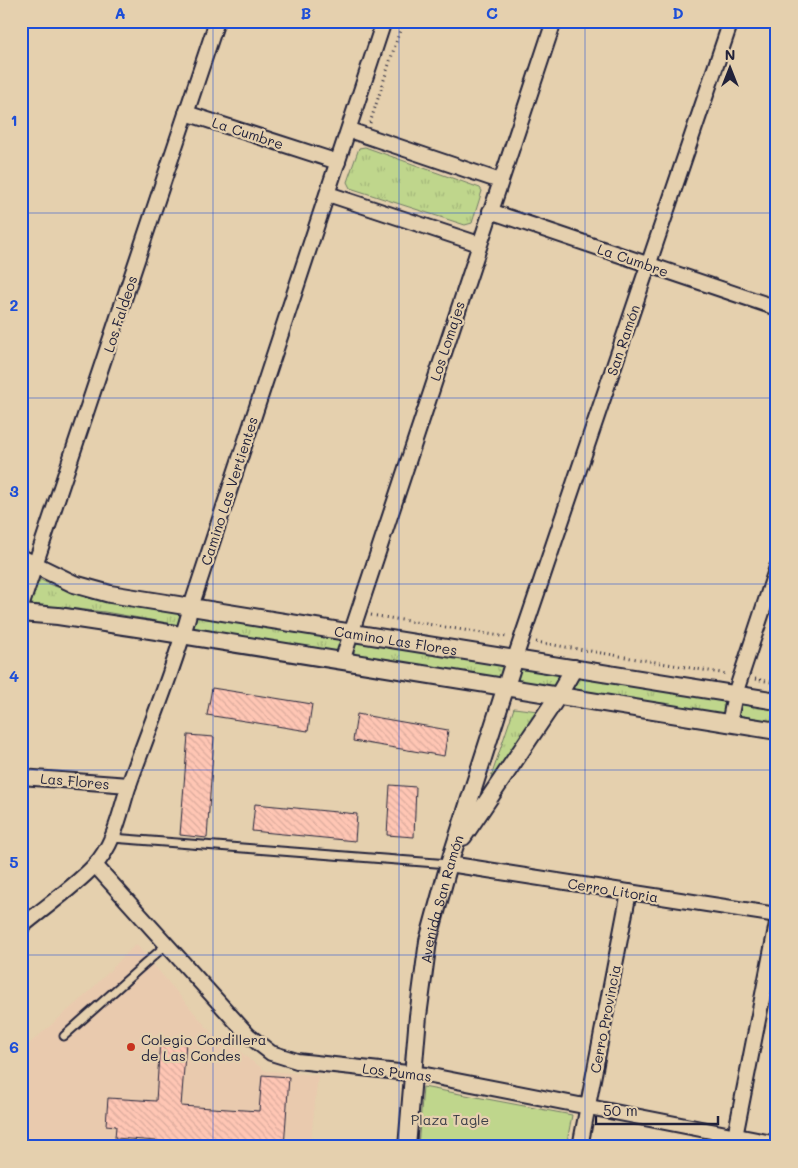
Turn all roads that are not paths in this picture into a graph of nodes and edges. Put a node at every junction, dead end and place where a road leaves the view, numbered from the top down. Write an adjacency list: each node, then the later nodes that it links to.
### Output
1 (217, 21): 5 (street, Los Faldeos)
2 (384, 21): 6 (street, Camino Las Vertientes)
3 (554, 21): 8 (street, Los Lomajes)
4 (731, 21): 12 (street, San Ramón)
5 (186, 113): 7 (street, La Cumbre); 14 (street, Los Faldeos)
6 (349, 130): 7 (street, Camino Las Vertientes); 8 (street)
7 (338, 162): 9 (street, Camino Las Vertientes)
8 (500, 181): 10 (street, Los Lomajes)
9 (328, 194): 11 (street); 17 (street, Camino Las Vertientes)
10 (490, 211): 11 (street, Los Lomajes); 12 (street, La Cumbre)
11 (479, 244): 19 (street, Los Lomajes)
12 (648, 265): 13 (street, La Cumbre); 21 (street, San Ramón)
13 (777, 308)
14 (28, 562): 16 (street, Los Faldeos); 17 (street, Camino Las Flores)
15 (777, 567): 25 (street)
16 (21, 607)
17 (191, 607): 19 (street, Camino Las Flores); 20 (street, Camino Las Vertientes)
18 (21, 613): 20 (street, Camino Las Flores)
19 (350, 633): 21 (street, Camino Las Flores); 22 (street, Los Lomajes)
20 (183, 636): 22 (street, Camino Las Flores); 31 (street, Camino Las Vertientes)
21 (516, 658): 23 (street, Camino Las Flores); 24 (street, Avenida San Ramón)
22 (342, 661): 24 (street, Camino Las Flores)
23 (574, 668): 25 (street, Camino Las Flores); 26 (street)
24 (506, 688): 26 (street, Camino Las Flores); 33 (street, Avenida San Ramón)
25 (735, 694): 27 (street, Camino Las Flores); 28 (street)
26 (558, 696): 28 (street, Camino Las Flores); 33 (street)
27 (777, 701)
28 (729, 724): 29 (street, Camino Las Flores)
29 (777, 731)
30 (21, 776): 31 (street, Las Flores)
31 (129, 785): 32 (street, Camino Las Vertientes)
32 (112, 838): 33 (lane); 34 (street, Camino Las Vertientes)
33 (451, 857): 35 (street, Cerro Litoria); 42 (street, Avenida San Ramón)
34 (94, 866): 38 (street, Camino Las Vertientes); 39 (street, Los Pumas)
35 (629, 892): 36 (street, Cerro Litoria); 43 (street, Cerro Provincia)
36 (777, 916)
37 (777, 923): 40 (street)
38 (21, 927)
39 (166, 945): 41 (lane); 42 (street, Los Pumas)
40 (771, 985): 44 (street)
41 (64, 1036)
42 (414, 1073): 43 (street, Los Pumas); 46 (street, Avenida San Ramón)
43 (588, 1108): 44 (street, Los Pumas); 47 (street, Cerro Provincia)
44 (734, 1142): 45 (street, Los Pumas)
45 (777, 1144)
46 (407, 1147)
47 (580, 1147)

